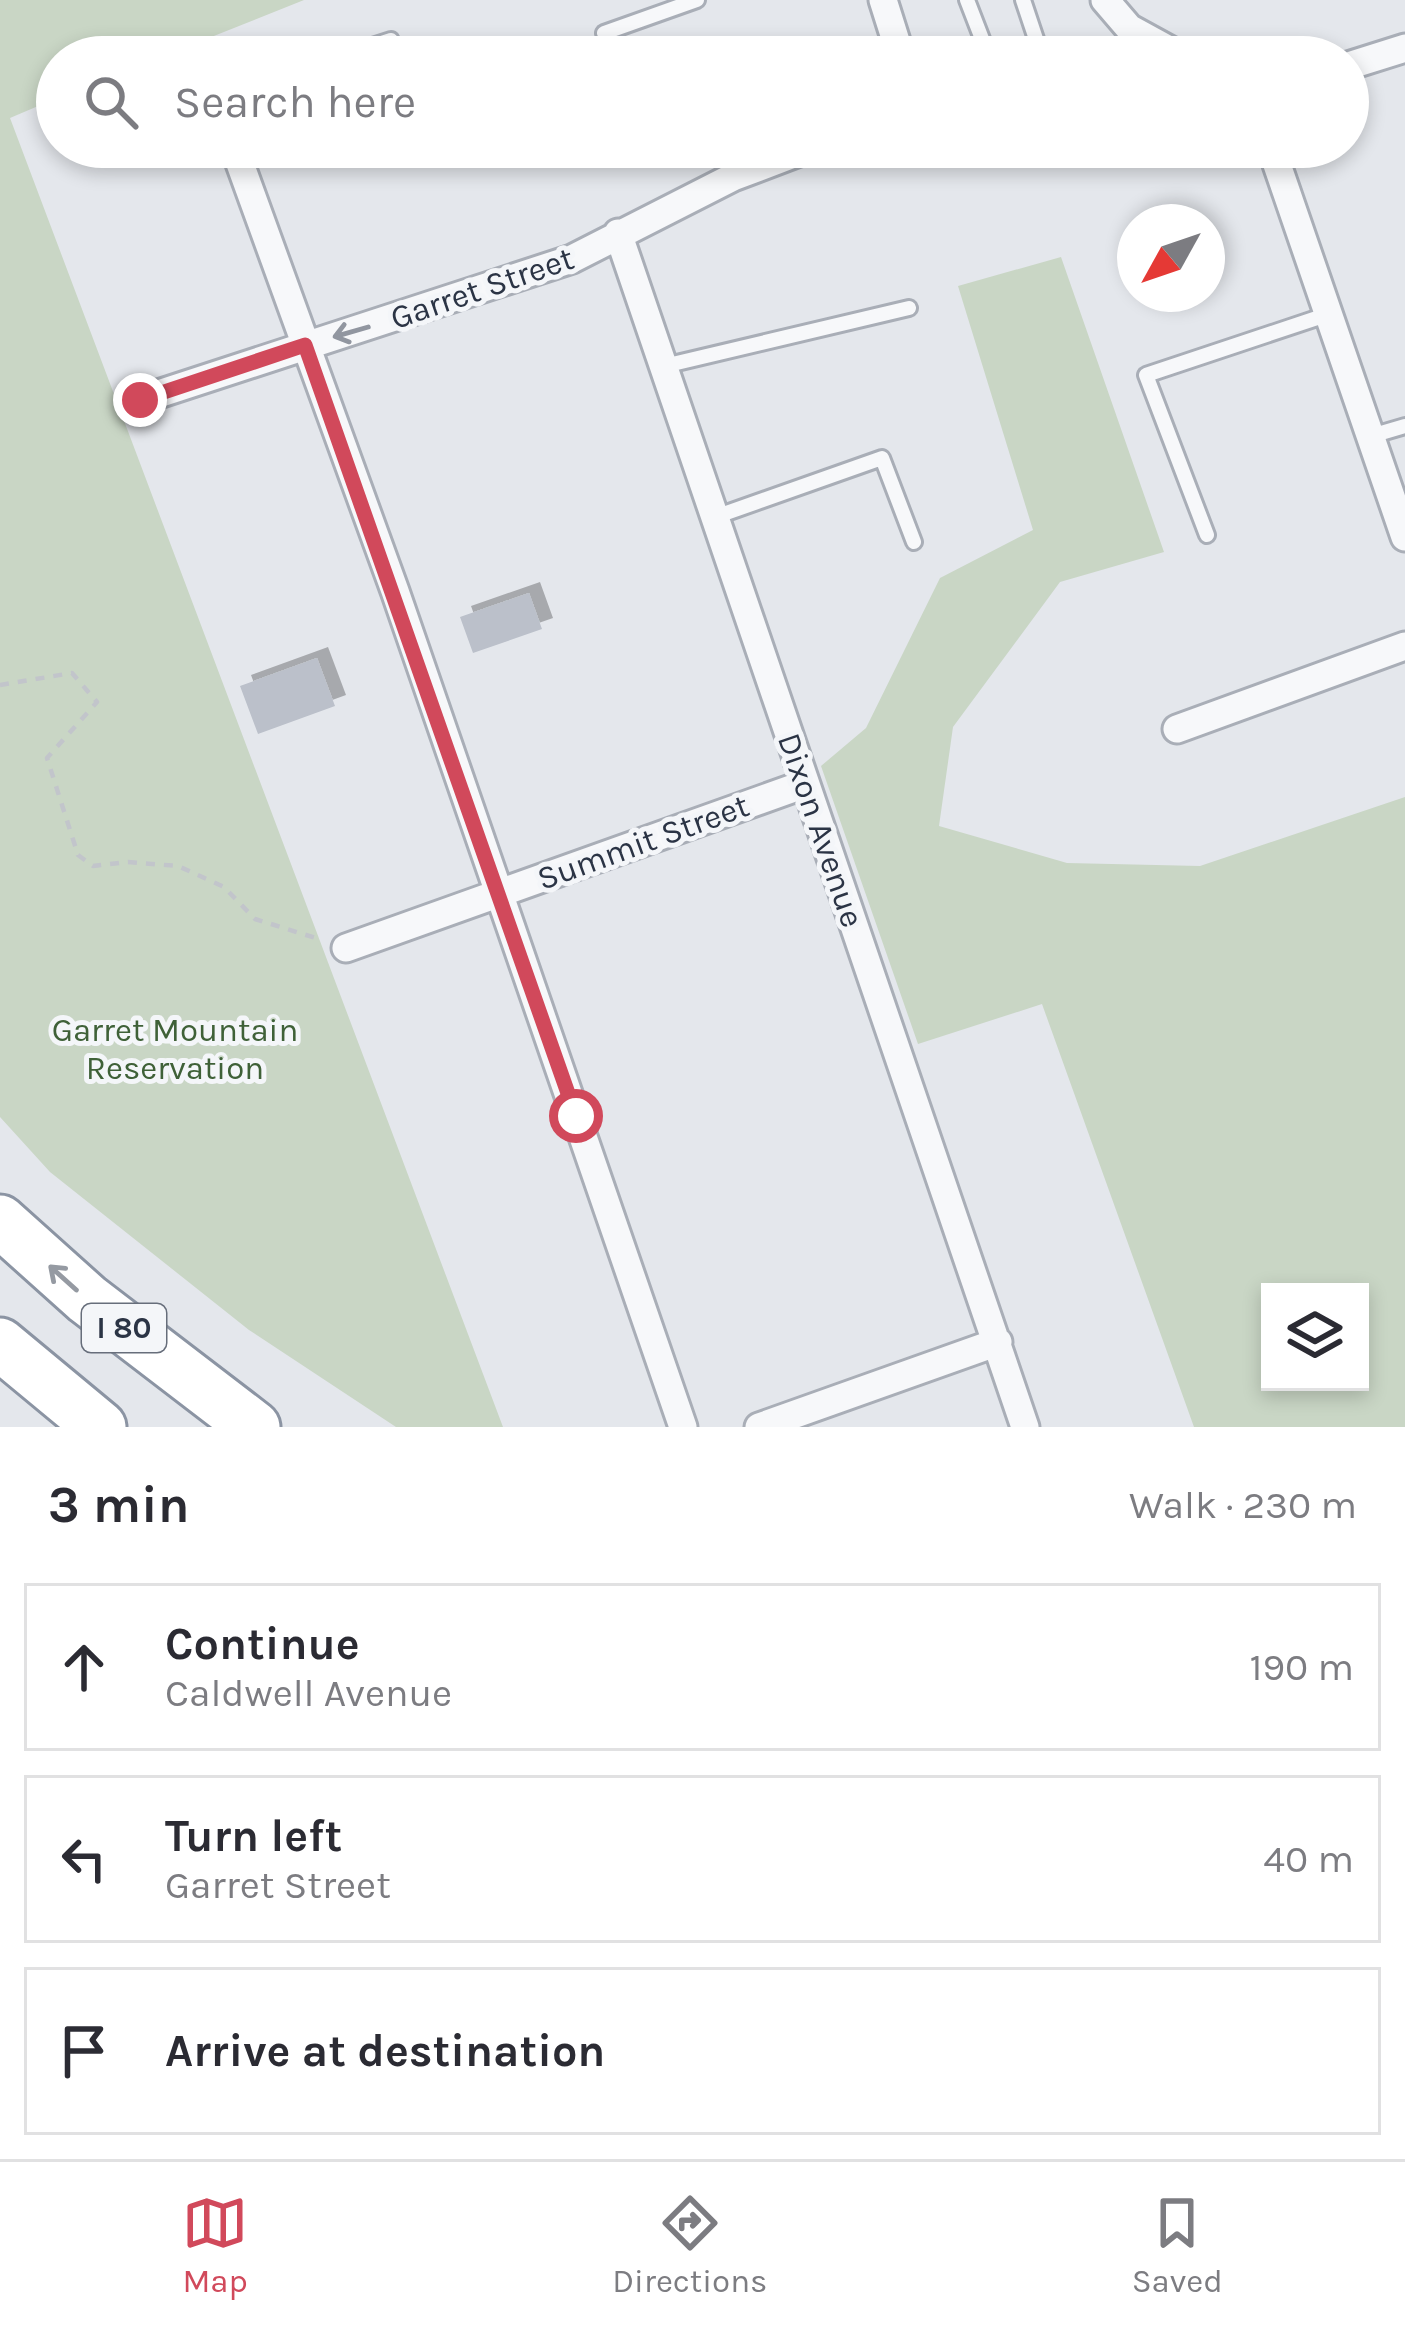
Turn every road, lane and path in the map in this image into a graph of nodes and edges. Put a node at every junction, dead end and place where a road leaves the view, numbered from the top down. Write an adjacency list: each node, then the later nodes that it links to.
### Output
1 (697, 0): 6 (lane)
2 (883, 0): 7 (street)
3 (967, 0): 8 (lane)
4 (1022, 0): 9 (lane)
5 (1105, 0): 10 (street)
6 (604, 33)
7 (894, 36)
8 (981, 36)
9 (1035, 36)
10 (1144, 36)
11 (1405, 47): 12 (street)
12 (1369, 59)
13 (242, 168): 19 (street)
14 (757, 168): 16 (street, Garret Street)
15 (1278, 168): 18 (street)
16 (618, 233): 19 (street, Garret Street, one-way to 19); 20 (street, Dixon Avenue)
17 (909, 308): 20 (lane)
18 (1329, 314): 23 (street); 26 (lane)
19 (305, 345): 21 (street, Garret Street); 32 (street)
20 (664, 366): 24 (street, Dixon Avenue)
21 (140, 400)
22 (1405, 426): 23 (lane)
23 (1371, 436): 25 (street)
24 (715, 517): 27 (lane); 31 (street, Dixon Avenue)
25 (1403, 526)
26 (1207, 535)
27 (914, 542)
28 (1405, 646): 30 (street)
29 (0, 685): 33 (path)
30 (1178, 729)
31 (805, 784): 32 (street, Summit Street); 35 (street, Dixon Avenue)
32 (500, 894): 33 (street, Summit Street); 39 (street)
33 (346, 947)
34 (0, 1221): 38 (highway, I 80, one-way to 34)
35 (998, 1342): 40 (street); 41 (street, Dixon Avenue)
36 (0, 1344): 37 (highway, I 80)
37 (100, 1427)
38 (254, 1427)
39 (683, 1427)
40 (759, 1427)
41 (1025, 1427)

